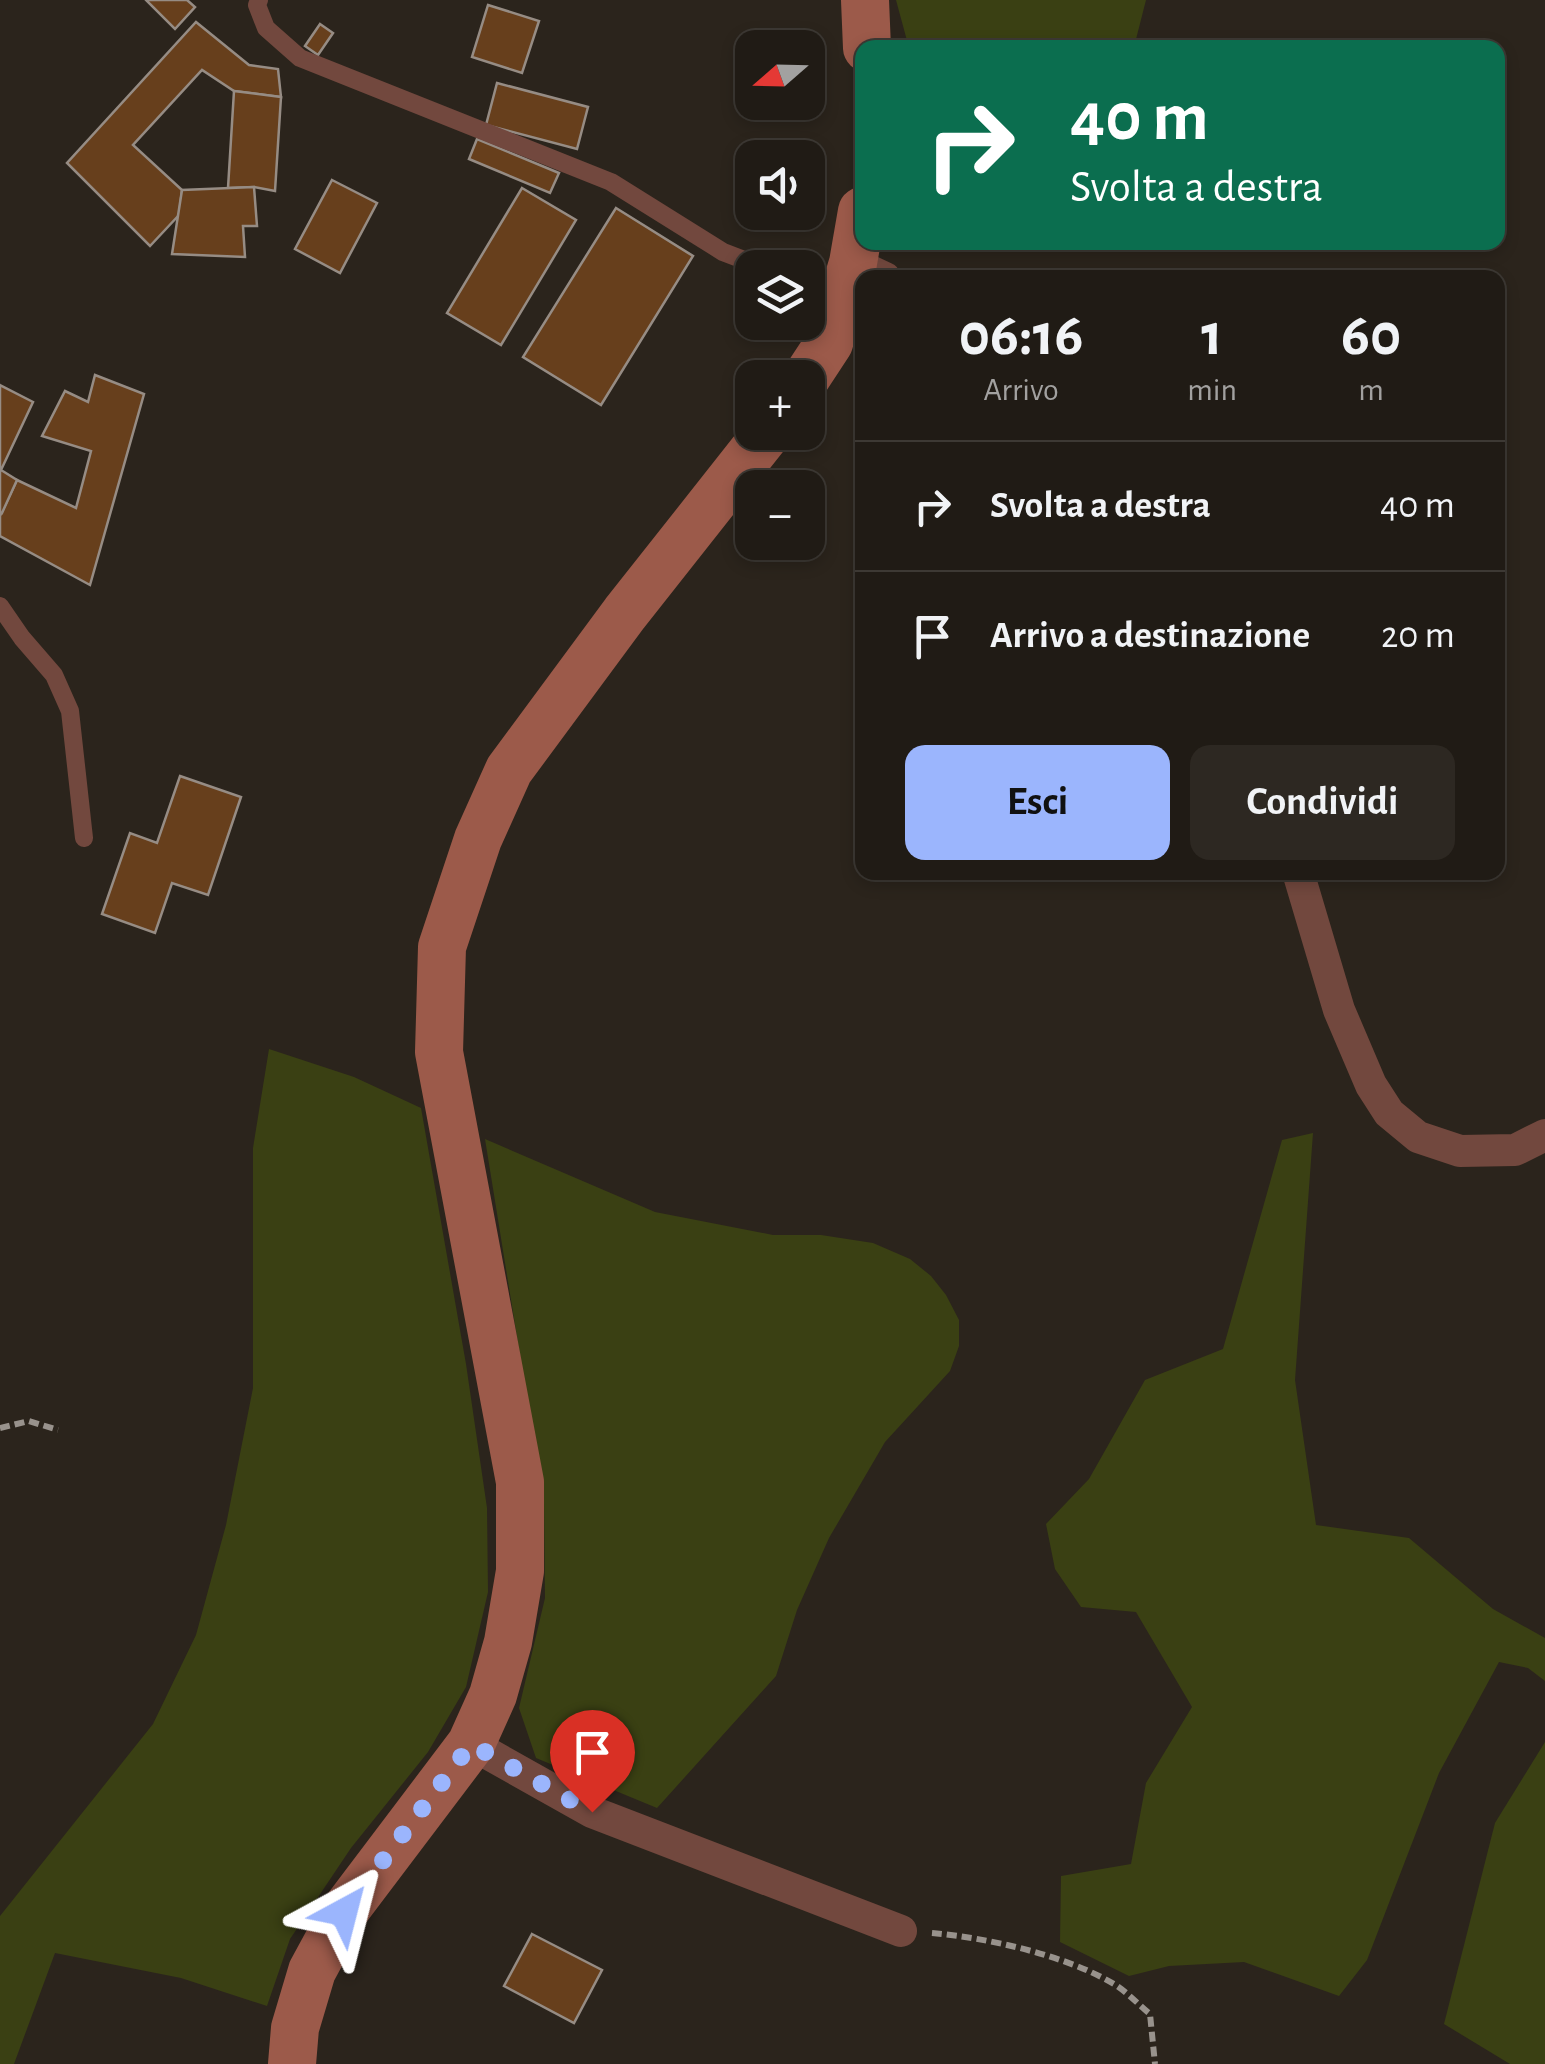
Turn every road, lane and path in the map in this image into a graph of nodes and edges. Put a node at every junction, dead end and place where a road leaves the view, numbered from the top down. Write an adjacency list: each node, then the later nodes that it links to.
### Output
1 (258, 0): 3 (lane)
2 (855, 243): 4 (street)
3 (735, 256)
4 (847, 280): 5 (street)
5 (818, 360)
6 (754, 450): 13 (street)
7 (0, 606): 8 (lane)
8 (84, 838)
9 (1300, 880): 10 (street)
10 (1545, 1135)
11 (0, 1428): 12 (path)
12 (58, 1430)
13 (471, 1744): 14 (street); 15 (street)
14 (901, 1930): 16 (path)
15 (292, 2064)
16 (1155, 2064)

